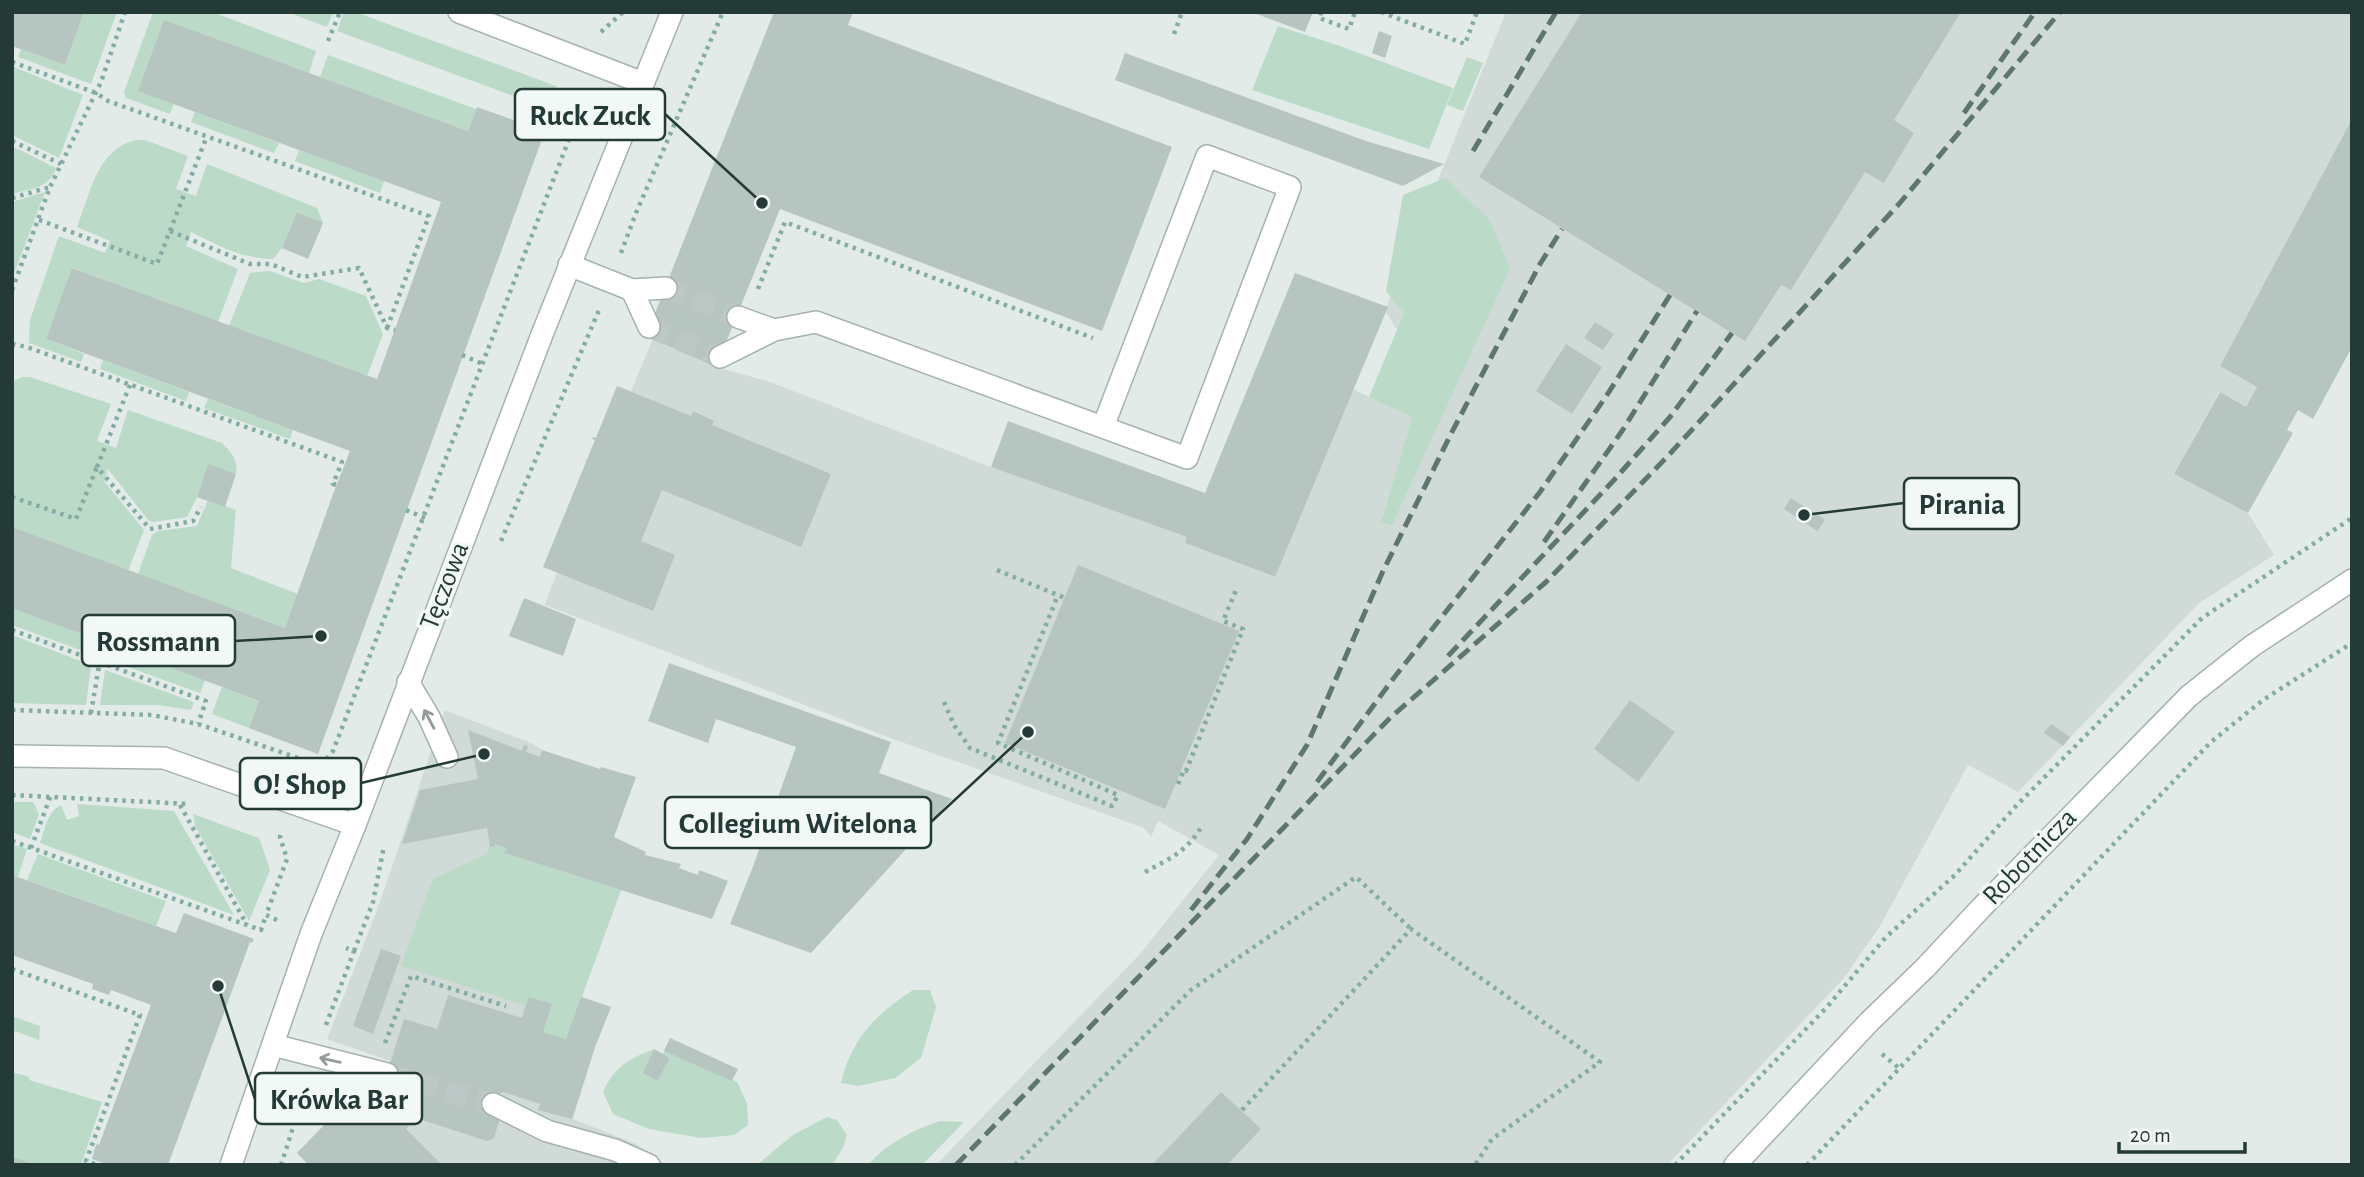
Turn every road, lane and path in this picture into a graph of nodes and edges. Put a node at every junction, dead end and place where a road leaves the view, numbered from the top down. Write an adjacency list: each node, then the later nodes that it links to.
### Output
1 (125, 12): 18 (path)
2 (340, 12): 14 (path)
3 (459, 12): 16 (street)
4 (623, 12): 13 (path)
5 (672, 12): 16 (street, Tęczowa)
6 (723, 12): 23 (path)
7 (1182, 12): 12 (path)
8 (1321, 12): 9 (path)
9 (1356, 12)
10 (1381, 12): 11 (path)
11 (1478, 12)
12 (1174, 34)
13 (598, 35)
14 (328, 41)
15 (12, 62): 18 (path)
16 (643, 83): 28 (street, Tęczowa)
17 (575, 91): 42 (path)
18 (96, 93): 19 (path); 21 (path)
19 (207, 136): 27 (path); 35 (path)
20 (12, 141): 21 (path)
21 (61, 164): 24 (path)
22 (650, 165): 23 (path)
23 (657, 168): 29 (path)
24 (50, 187): 25 (path); 26 (path)
25 (12, 198)
26 (39, 220): 27 (path); 31 (path)
27 (170, 232): 35 (path)
28 (569, 265): 29 (street); 61 (street, Tęczowa)
29 (610, 283): 32 (street); 52 (path)
30 (666, 288): 32 (street)
31 (12, 290)
32 (632, 290): 34 (street)
33 (742, 318): 37 (street); 38 (path)
34 (649, 327)
35 (387, 328): 36 (path)
36 (395, 330)
37 (774, 330): 41 (street); 44 (street)
38 (1093, 338)
39 (12, 344): 43 (path)
40 (462, 355): 42 (path)
41 (720, 357)
42 (484, 364): 50 (path)
43 (130, 385): 45 (path); 46 (path)
44 (1103, 428): 44 (street)
45 (97, 467): 47 (path); 48 (path)
46 (337, 485)
47 (12, 497)
48 (201, 507)
49 (406, 510): 50 (path)
50 (425, 518): 68 (path)
51 (2352, 518): 103 (path)
52 (499, 545)
53 (997, 570): 56 (path)
54 (2352, 580): 104 (street, Robotnicza)
55 (1237, 588): 69 (path)
56 (1058, 595): 57 (path); 62 (path)
57 (1065, 598)
58 (12, 630): 60 (path)
59 (2352, 643): 105 (path)
60 (100, 660): 64 (path); 65 (path)
61 (408, 682): 67 (street, one-way to 61); 76 (street, Tęczowa)
62 (944, 702)
63 (12, 710): 64 (path)
64 (91, 713): 65 (path)
65 (198, 724): 68 (path)
66 (12, 756): 74 (street)
67 (447, 757)
68 (310, 762): 74 (path)
69 (1178, 784)
70 (12, 795): 71 (path)
71 (51, 795): 72 (path); 81 (path)
72 (179, 804): 73 (path); 85 (path)
73 (190, 804)
74 (293, 804): 76 (street); 78 (path)
75 (1203, 824): 82 (path)
76 (355, 825): 91 (street, Tęczowa)
77 (267, 832): 78 (path)
78 (280, 836): 83 (path)
79 (12, 841): 81 (path)
80 (384, 845): 88 (path)
81 (31, 848): 85 (path)
82 (1145, 872)
83 (266, 915): 84 (path); 85 (path)
84 (277, 920)
85 (247, 925)
86 (1411, 929): 96 (path); 101 (path); 102 (path)
87 (346, 948): 88 (path)
88 (354, 951): 93 (path)
89 (12, 969): 97 (path)
90 (506, 1006): 92 (path)
91 (273, 1045): 93 (street); 98 (street, Tęczowa)
92 (384, 1046)
93 (315, 1056): 94 (street, one-way to 93); 99 (path)
94 (387, 1074)
95 (493, 1104): 100 (street)
96 (1242, 1110)
97 (97, 1165)
98 (231, 1165)
99 (281, 1165)
100 (649, 1165)
101 (1015, 1165)
102 (1475, 1165)
103 (1675, 1165)
104 (1735, 1165)
105 (1807, 1165)

